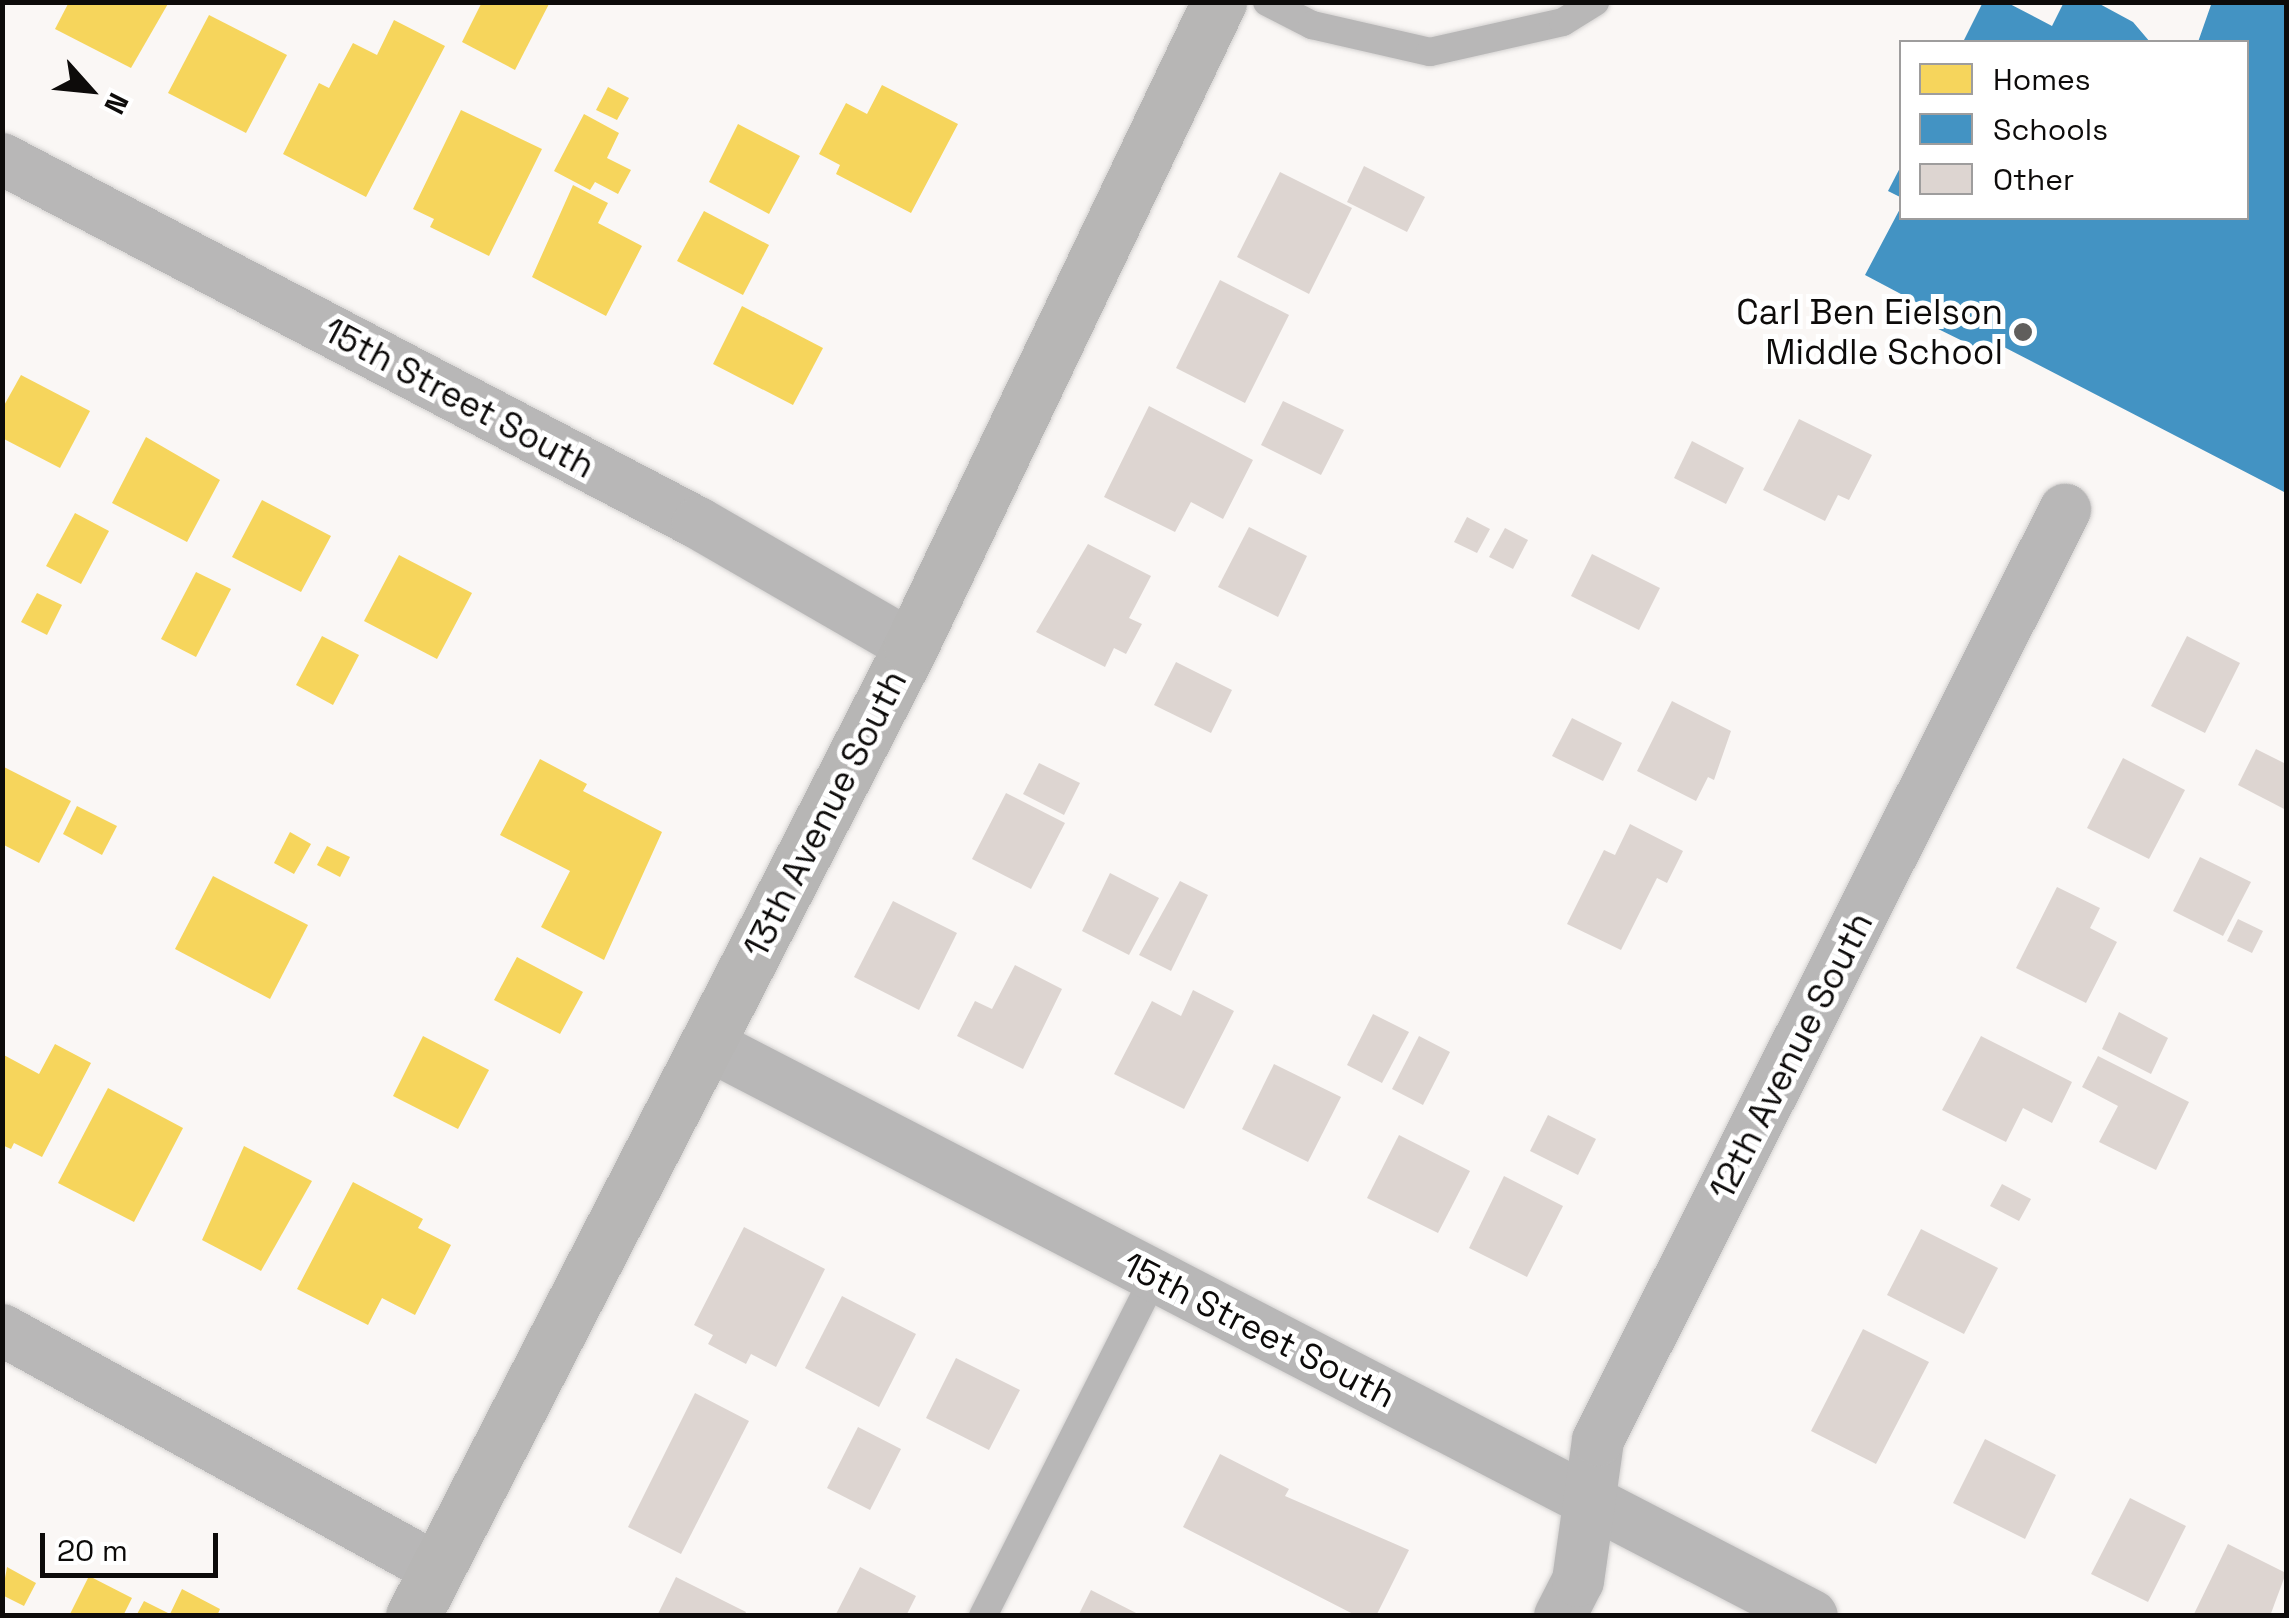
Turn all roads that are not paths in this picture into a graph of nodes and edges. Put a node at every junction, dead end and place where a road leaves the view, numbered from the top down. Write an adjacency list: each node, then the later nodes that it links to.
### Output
1 (1218, 2): 6 (main road, 13th Avenue South)
2 (1267, 2): 3 (lane)
3 (1595, 2)
4 (2, 159): 6 (street, 15th Street South)
5 (2066, 510): 10 (street, 12th Avenue South)
6 (911, 646): 7 (main road, 13th Avenue South)
7 (708, 1044): 8 (street, 15th Street South); 11 (main road, 13th Avenue South)
8 (1155, 1276): 10 (street, 15th Street South); 12 (lane)
9 (2, 1330): 11 (street)
10 (1589, 1500): 13 (street, 12th Avenue South); 14 (street, 15th Street South)
11 (425, 1592)
12 (983, 1616)
13 (1560, 1616)
14 (1812, 1616)

